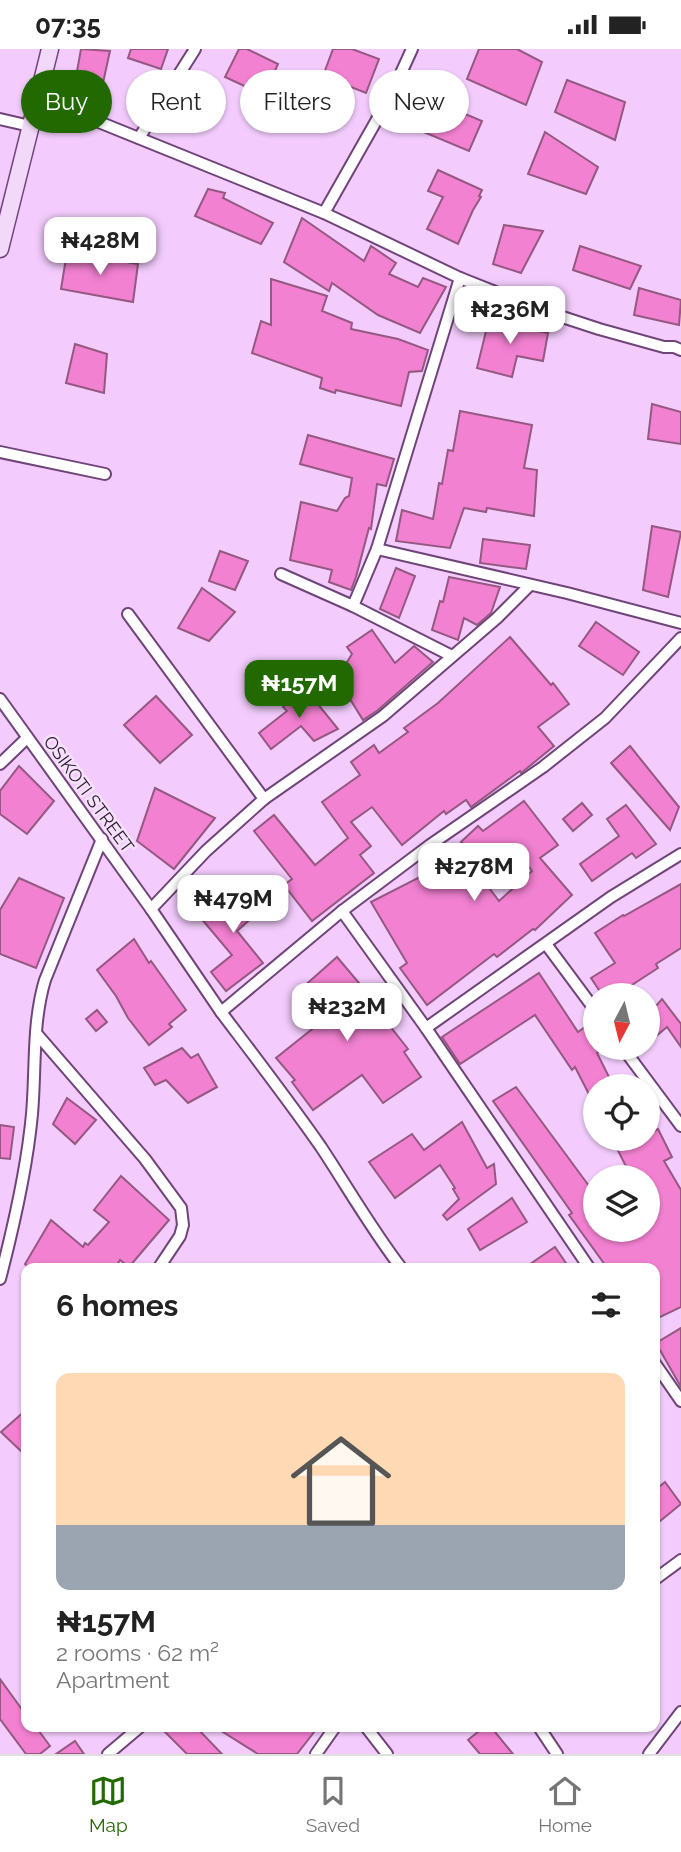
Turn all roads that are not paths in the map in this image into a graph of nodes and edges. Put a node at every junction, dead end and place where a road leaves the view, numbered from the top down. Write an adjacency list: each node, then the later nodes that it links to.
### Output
1 (50, 49): 4 (main road)
2 (195, 49): 9 (street)
3 (412, 49): 10 (street)
4 (44, 70)
5 (0, 118): 6 (street)
6 (21, 124)
7 (112, 127): 9 (street)
8 (28, 133): 11 (main road)
9 (139, 138): 10 (street)
10 (324, 213): 12 (street)
11 (0, 249)
12 (460, 278): 13 (street); 16 (street)
13 (679, 346)
14 (0, 452): 15 (street)
15 (105, 474)
16 (377, 549): 18 (street); 19 (street)
17 (281, 574): 19 (street)
18 (530, 585): 21 (street); 23 (street)
19 (353, 606): 23 (street)
20 (128, 614): 27 (street)
21 (681, 622)
22 (681, 638): 31 (street)
23 (452, 656): 27 (street)
24 (0, 699): 25 (street, OSIKOTI STREET)
25 (27, 738): 26 (street); 28 (street, OSIKOTI STREET)
26 (0, 764)
27 (264, 799): 30 (street)
28 (102, 839): 30 (street, OSIKOTI STREET); 36 (street)
29 (681, 854): 32 (street)
30 (151, 909): 34 (street, OSIKOTI STREET)
31 (342, 911): 34 (street); 35 (street)
32 (546, 944): 33 (street); 35 (street)
33 (583, 994)
34 (221, 1012): 40 (street, OSIKOTI STREET)
35 (426, 1028): 41 (street)
36 (36, 1033): 39 (street); 42 (street)
37 (633, 1061): 38 (street)
38 (681, 1126)
39 (162, 1263)
40 (398, 1263)
41 (586, 1263)
42 (0, 1279)
43 (660, 1371): 44 (street)
44 (681, 1401)
45 (681, 1560): 46 (street)
46 (660, 1576)
47 (681, 1712): 56 (street)
48 (134, 1732): 52 (street)
49 (331, 1732): 53 (street)
50 (370, 1732): 54 (street)
51 (542, 1732): 55 (street)
52 (108, 1754)
53 (316, 1754)
54 (387, 1754)
55 (557, 1754)
56 (649, 1754)

